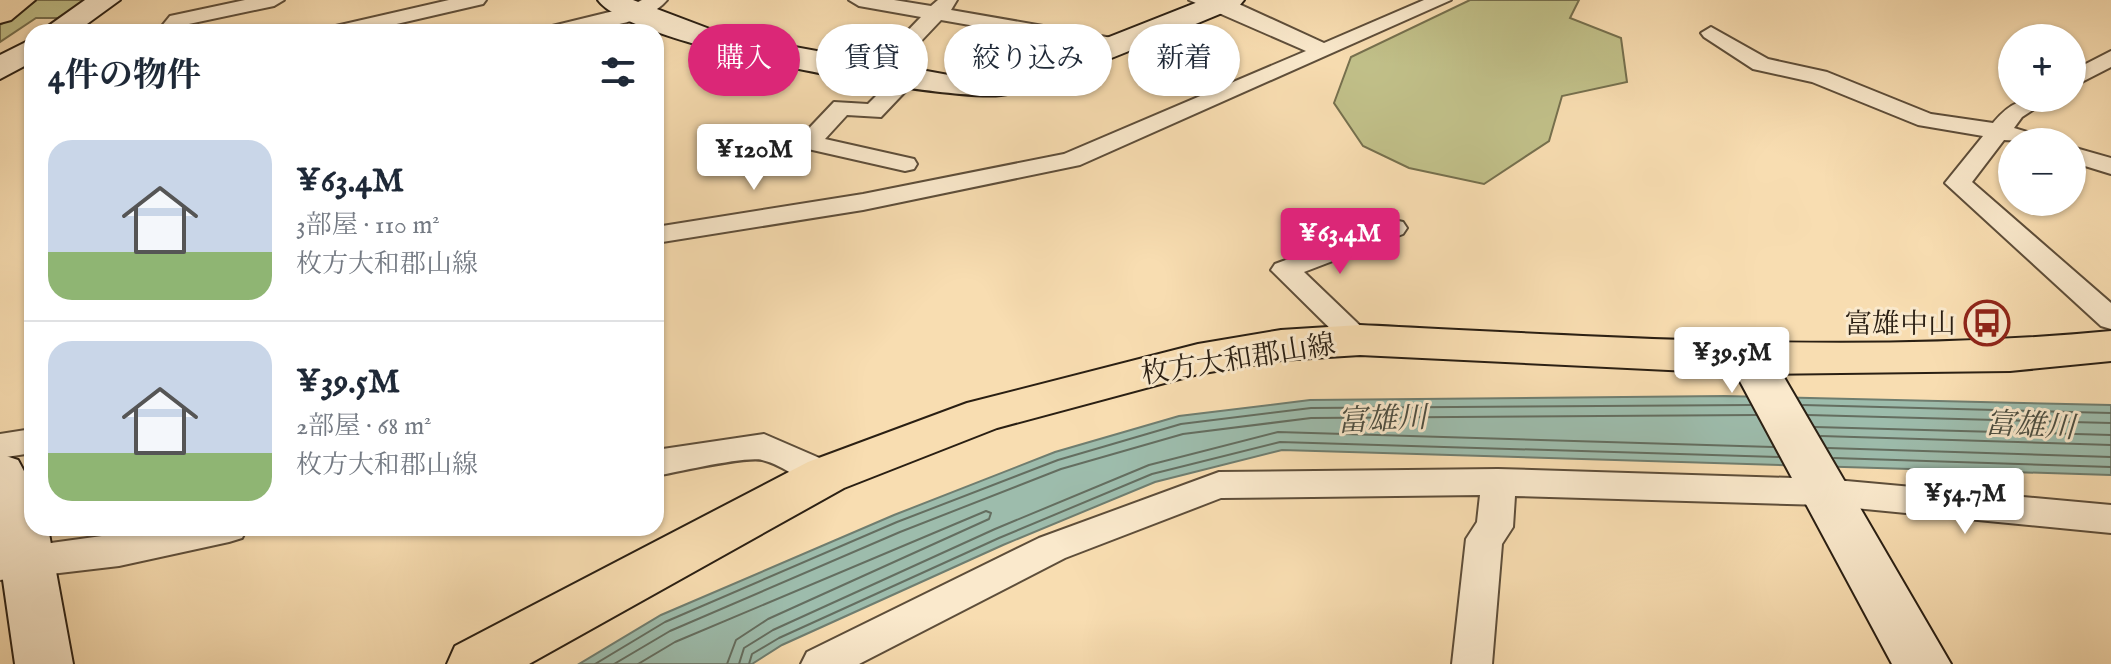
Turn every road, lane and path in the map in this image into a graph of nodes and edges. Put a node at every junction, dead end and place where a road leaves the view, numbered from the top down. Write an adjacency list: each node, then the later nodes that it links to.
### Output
1 (20, 0): 10 (main road)
2 (105, 0): 11 (street)
3 (274, 0): 12 (street)
4 (476, 0): 13 (street)
5 (859, 0): 9 (street)
6 (1441, 0): 19 (street)
7 (1216, 1): 18 (street); 19 (street)
8 (634, 4): 14 (street); 22 (street)
9 (943, 6): 15 (street); 16 (street)
10 (0, 14)
11 (68, 24)
12 (174, 24)
13 (370, 24)
14 (575, 24)
15 (1023, 24)
16 (928, 27)
17 (1711, 33): 26 (street)
18 (1112, 44)
19 (1320, 49): 32 (street)
20 (24, 53): 23 (street)
21 (2111, 58): 24 (street)
22 (816, 60)
23 (0, 69)
24 (2086, 72)
25 (882, 96): 29 (street)
26 (1998, 131)
27 (1998, 133): 33 (street)
28 (2086, 158): 30 (street)
29 (905, 164)
30 (2111, 166)
31 (1394, 228): 34 (street)
32 (664, 234)
33 (2111, 319)
34 (1360, 340): 36 (main road, 枚方大和郡山線); 41 (main road, 枚方大和郡山線)
35 (2111, 346): 36 (main road, 枚方大和郡山線)
36 (1762, 378): 42 (street)
37 (24, 442): 38 (street)
38 (0, 446)
39 (664, 462): 41 (street)
40 (0, 473): 46 (street)
41 (826, 475): 48 (main road, 枚方大和郡山線)
42 (1817, 479): 43 (street); 44 (street); 51 (street)
43 (1498, 482): 49 (street); 50 (street)
44 (2111, 519)
45 (191, 536): 46 (street)
46 (14, 564): 47 (street)
47 (44, 664)
48 (476, 664)
49 (821, 664)
50 (1472, 664)
51 (1922, 664)

